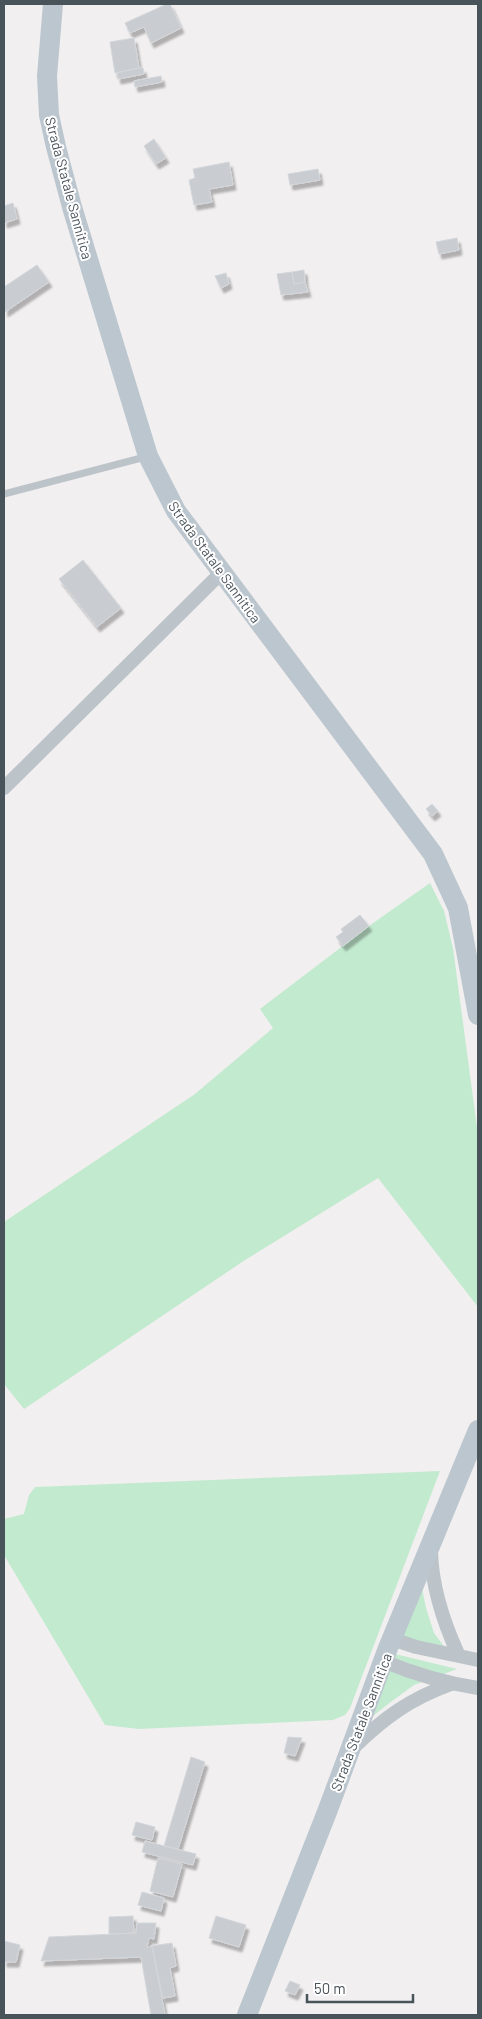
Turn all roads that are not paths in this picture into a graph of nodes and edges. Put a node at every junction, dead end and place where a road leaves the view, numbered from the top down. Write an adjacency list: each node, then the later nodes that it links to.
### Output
1 (53, 4): 2 (main road, Strada Statale Sannitica)
2 (148, 456): 3 (lane); 4 (main road, Strada Statale Sannitica)
3 (4, 494)
4 (221, 573): 5 (street); 6 (main road, Strada Statale Sannitica)
5 (4, 788)
6 (478, 1006)
7 (478, 1430): 8 (main road, Strada Statale Sannitica)
8 (431, 1544): 9 (main road, Strada Statale Sannitica); 10 (street)
9 (392, 1639): 10 (street); 12 (main road, Strada Statale Sannitica)
10 (458, 1654): 11 (street)
11 (478, 1660)
12 (383, 1661): 13 (street); 15 (main road, Strada Statale Sannitica)
13 (451, 1684): 14 (street); 15 (street)
14 (478, 1688)
15 (350, 1751): 16 (main road, Strada Statale Sannitica)
16 (247, 2015)

